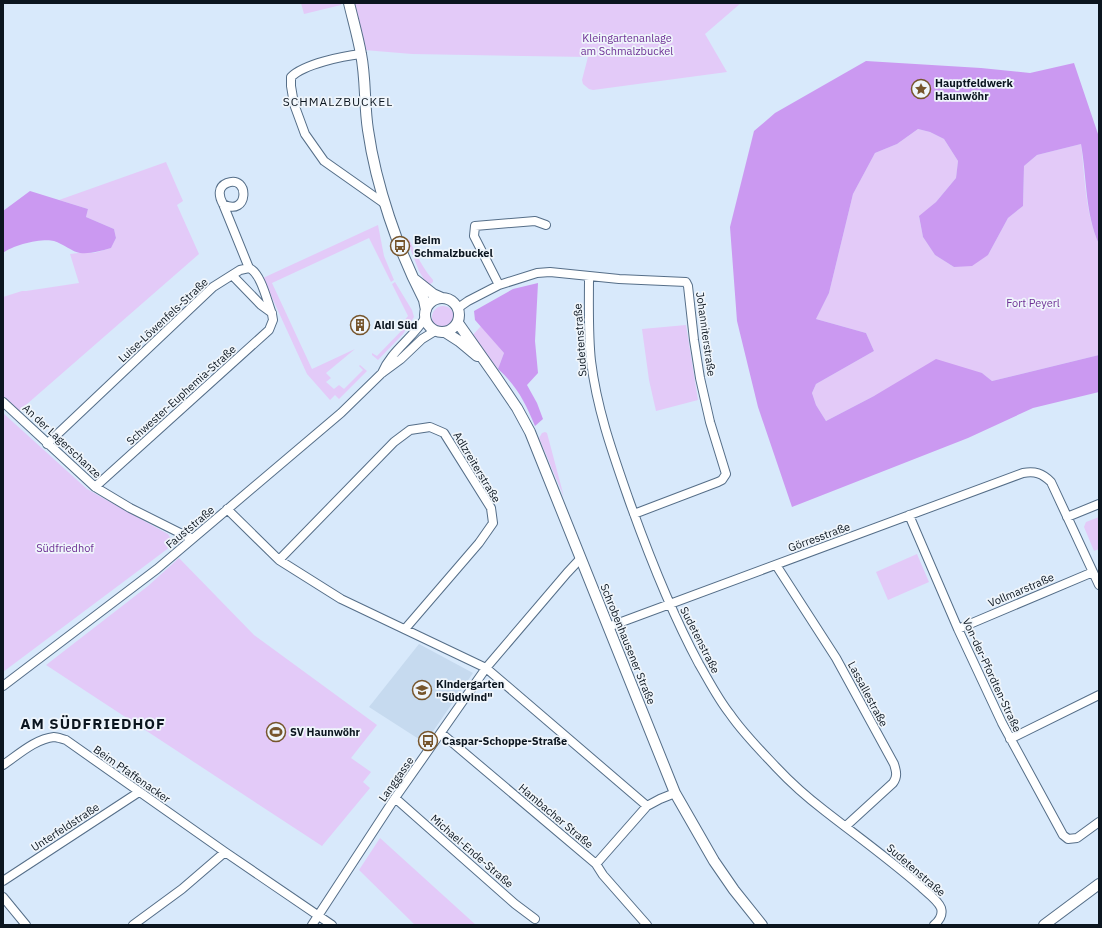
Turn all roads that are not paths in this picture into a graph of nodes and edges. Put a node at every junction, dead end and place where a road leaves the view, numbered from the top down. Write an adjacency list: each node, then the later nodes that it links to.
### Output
1 (349, 3): 2 (street)
2 (361, 54): 4 (street); 4 (street)
3 (224, 204): 6 (street)
4 (385, 204): 9 (street)
5 (546, 225): 10 (street)
6 (249, 268): 7 (street, Luise-Löwenfels-Straße); 13 (street)
7 (232, 275): 13 (street); 21 (street, Luise-Löwenfels-Straße)
8 (589, 276): 10 (street, Johanniterstraße); 25 (street, Sudetenstraße); 25 (street, Johanniterstraße)
9 (414, 279): 11 (street); 14 (street)
10 (499, 285): 12 (street, Johanniterstraße)
11 (442, 298): 12 (street); 14 (street)
12 (458, 308): 15 (street)
13 (272, 314): 22 (street, Schwester-Euphemia-Straße)
14 (426, 314): 16 (street); 19 (street, Fauststraße)
15 (458, 323): 17 (street); 18 (street, Schrobenhausener Straße)
16 (435, 330): 17 (street); 19 (street, Fauststraße)
17 (445, 332): 18 (street, Schrobenhausener Straße)
18 (486, 363): 29 (street, Schrobenhausener Straße)
19 (382, 373): 24 (street, Fauststraße)
20 (3, 402): 21 (street, An der Lagerschanze)
21 (47, 444): 22 (street, An der Lagerschanze)
22 (95, 487): 28 (street, An der Lagerschanze)
23 (1099, 504): 27 (street)
24 (227, 509): 28 (street, Fauststraße); 30 (street)
25 (634, 514): 34 (street, Sudetenstraße)
26 (910, 515): 27 (street, Görresstraße); 31 (street, Görresstraße); 37 (street, Von-der-Pfordten-Straße)
27 (1067, 518): 32 (street)
28 (192, 539): 39 (street, Fauststraße)
29 (581, 558): 35 (street, Schrobenhausener Straße); 38 (street, Langgasse)
30 (279, 560): 36 (street); 36 (street, Adlzreiterstraße)
31 (776, 565): 34 (street, Görresstraße); 49 (street, Lassallestraße)
32 (1093, 572): 33 (street); 37 (street, Vollmarstraße)
33 (1099, 585)
34 (669, 604): 35 (street, Görresstraße); 49 (street, Sudetenstraße)
35 (608, 627): 45 (street, Schrobenhausener Straße)
36 (405, 629): 38 (street)
37 (958, 629): 42 (street, Von-der-Pfordten-Straße)
38 (486, 668): 41 (street, Langgasse); 47 (street)
39 (3, 686)
40 (1099, 696): 42 (street)
41 (441, 733): 46 (street, Langgasse); 51 (street, Hambacher Straße)
42 (1010, 739): 48 (street, Von-der-Pfordten-Straße)
43 (3, 765): 44 (street, Beim Pfaffenacker)
44 (140, 792): 50 (street, Beim Pfaffenacker); 52 (street, Unterfeldstraße)
45 (675, 793): 47 (street); 62 (street, Schrobenhausener Straße)
46 (395, 798): 55 (street, Langgasse); 56 (street, Michael-Ende-Straße)
47 (647, 806): 51 (street)
48 (1099, 822)
49 (846, 826): 63 (street, Sudetenstraße)
50 (225, 852): 55 (street, Beim Pfaffenacker); 58 (street)
51 (596, 864): 61 (street, Hambacher Straße)
52 (3, 881)
53 (1099, 884): 64 (street)
54 (3, 897): 57 (street)
55 (318, 915): 59 (street, Langgasse); 60 (street, Beim Pfaffenacker)
56 (535, 919)
57 (26, 925)
58 (133, 925)
59 (312, 925)
60 (332, 925)
61 (647, 925)
62 (762, 925)
63 (934, 925)
64 (1044, 925)

